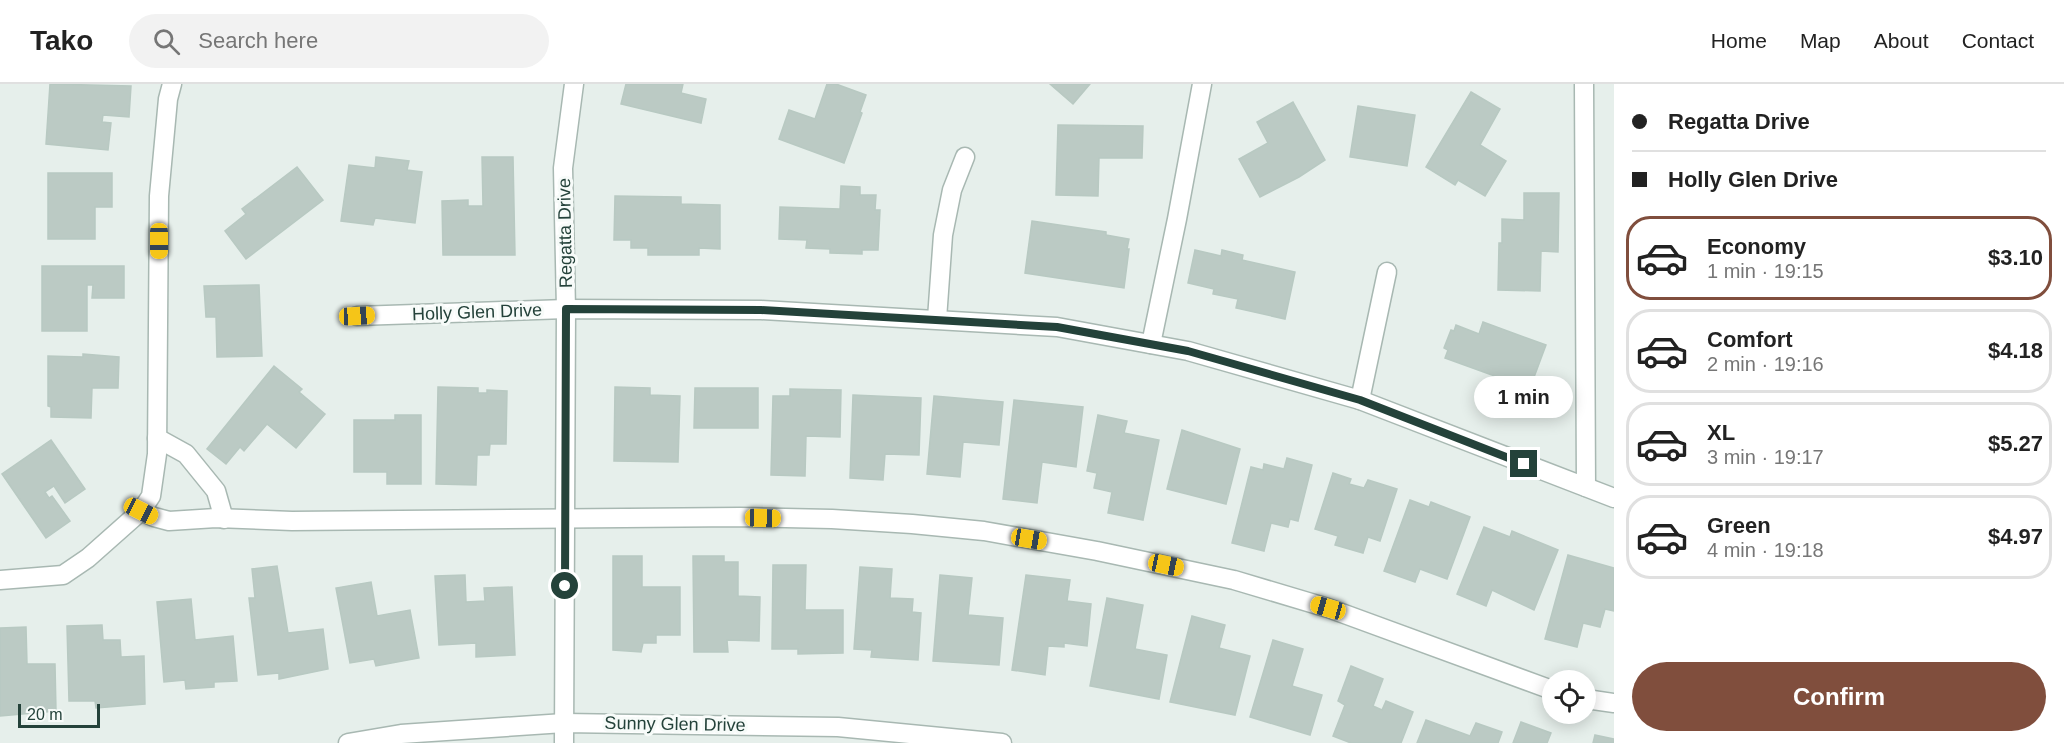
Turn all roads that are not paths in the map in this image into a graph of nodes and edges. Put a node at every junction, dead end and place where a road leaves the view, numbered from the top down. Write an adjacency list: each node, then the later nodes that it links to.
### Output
1 (172, 84): 12 (street)
2 (574, 84): 7 (street, Regatta Drive)
3 (1202, 84): 10 (street)
4 (1584, 84): 13 (street)
5 (964, 157): 9 (street)
6 (1387, 272): 11 (street)
7 (566, 309): 8 (street, Holly Glen Drive); 9 (street, Holly Glen Drive); 16 (street, Regatta Drive)
8 (357, 316)
9 (937, 319): 10 (street, Holly Glen Drive)
10 (1151, 344): 11 (street, Holly Glen Drive)
11 (1360, 400): 13 (street, Holly Glen Drive)
12 (157, 438): 15 (street); 17 (street)
13 (1586, 487): 14 (street, Holly Glen Drive)
14 (1614, 498)
15 (141, 511): 17 (street); 18 (street)
16 (565, 517): 17 (street); 19 (street); 22 (street, Regatta Drive)
17 (224, 519)
18 (0, 580)
19 (1542, 686)
20 (1596, 700): 21 (street)
21 (1614, 703)
22 (564, 723): 23 (street, Sunny Glen Drive); 24 (street, Regatta Drive); 25 (street, Sunny Glen Drive)
23 (348, 743)
24 (564, 743)
25 (1002, 743)

